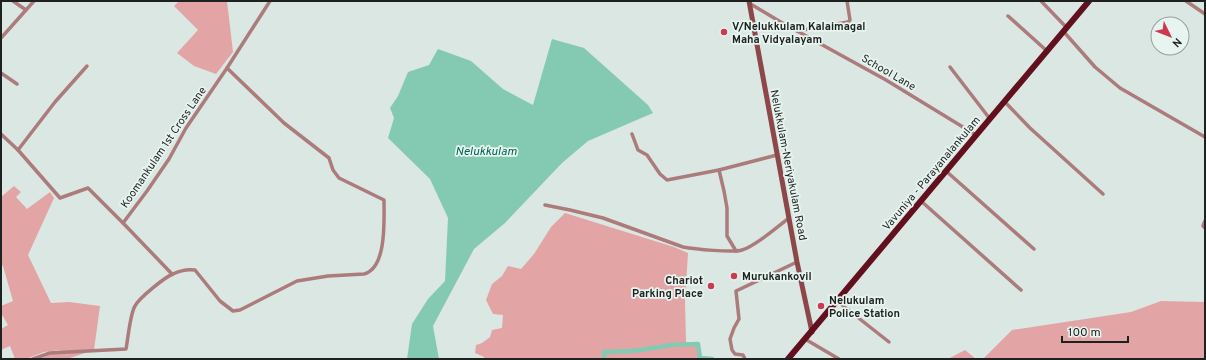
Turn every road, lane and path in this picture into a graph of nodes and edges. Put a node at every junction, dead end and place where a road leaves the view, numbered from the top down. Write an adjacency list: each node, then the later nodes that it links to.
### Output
1 (13, 1): 9 (street)
2 (34, 1): 9 (street)
3 (270, 1): 18 (street, Koomankulam 1st Cross Lane)
4 (847, 1): 13 (street)
5 (1041, 1): 12 (street)
6 (1089, 1): 12 (highway, Vavuniya - Parayanalankulam)
7 (1186, 1): 10 (street)
8 (749, 2): 13 (street, School Lane); 28 (main road, Nelukkulam-Neriyakulam Road)
9 (26, 10): 14 (street)
10 (1205, 14)
11 (1008, 16): 15 (street)
12 (1065, 30): 15 (highway, Vavuniya - Parayanalankulam); 26 (street)
13 (797, 31): 25 (street, School Lane)
14 (1, 38)
15 (1048, 51): 21 (highway, Vavuniya - Parayanalankulam)
16 (87, 66): 27 (street)
17 (950, 67): 22 (street)
18 (228, 68): 36 (street, Koomankulam 1st Cross Lane); 41 (street)
19 (1, 73): 20 (street)
20 (16, 84)
21 (1004, 101): 22 (highway, Vavuniya - Parayanalankulam); 31 (street)
22 (990, 119): 25 (highway, Vavuniya - Parayanalankulam)
23 (1, 134): 27 (street, Koomankulam 1st Cross Lane)
24 (632, 134): 29 (street)
25 (976, 135): 30 (highway, Vavuniya - Parayanalankulam)
26 (1205, 137)
27 (18, 150): 36 (street, Koomankulam 1st Cross Lane)
28 (777, 155): 29 (street); 34 (main road, Nelukkulam-Neriyakulam Road)
29 (719, 170): 39 (street)
30 (946, 171): 32 (highway, Vavuniya - Parayanalankulam); 38 (street)
31 (1103, 194)
32 (921, 200): 42 (street); 43 (highway, Vavuniya - Parayanalankulam)
33 (545, 205): 39 (street)
34 (789, 218): 39 (street); 40 (main road, Nelukkulam-Neriyakulam Road)
35 (1205, 221): 37 (street)
36 (123, 223): 41 (street)
37 (1205, 228)
38 (1034, 249)
39 (736, 251)
40 (797, 262): 44 (main road, Nelukkulam-Neriyakulam Road); 48 (street)
41 (172, 274): 47 (street)
42 (1021, 290)
43 (838, 301): 44 (highway, Vavuniya - Parayanalankulam); 46 (street)
44 (812, 332): 45 (highway, Vavuniya - Parayanalankulam)
45 (805, 339): 49 (highway, Vavuniya - Parayanalankulam); 50 (street)
46 (888, 342)
47 (33, 359)
48 (745, 359)
49 (788, 359)
50 (839, 359)

